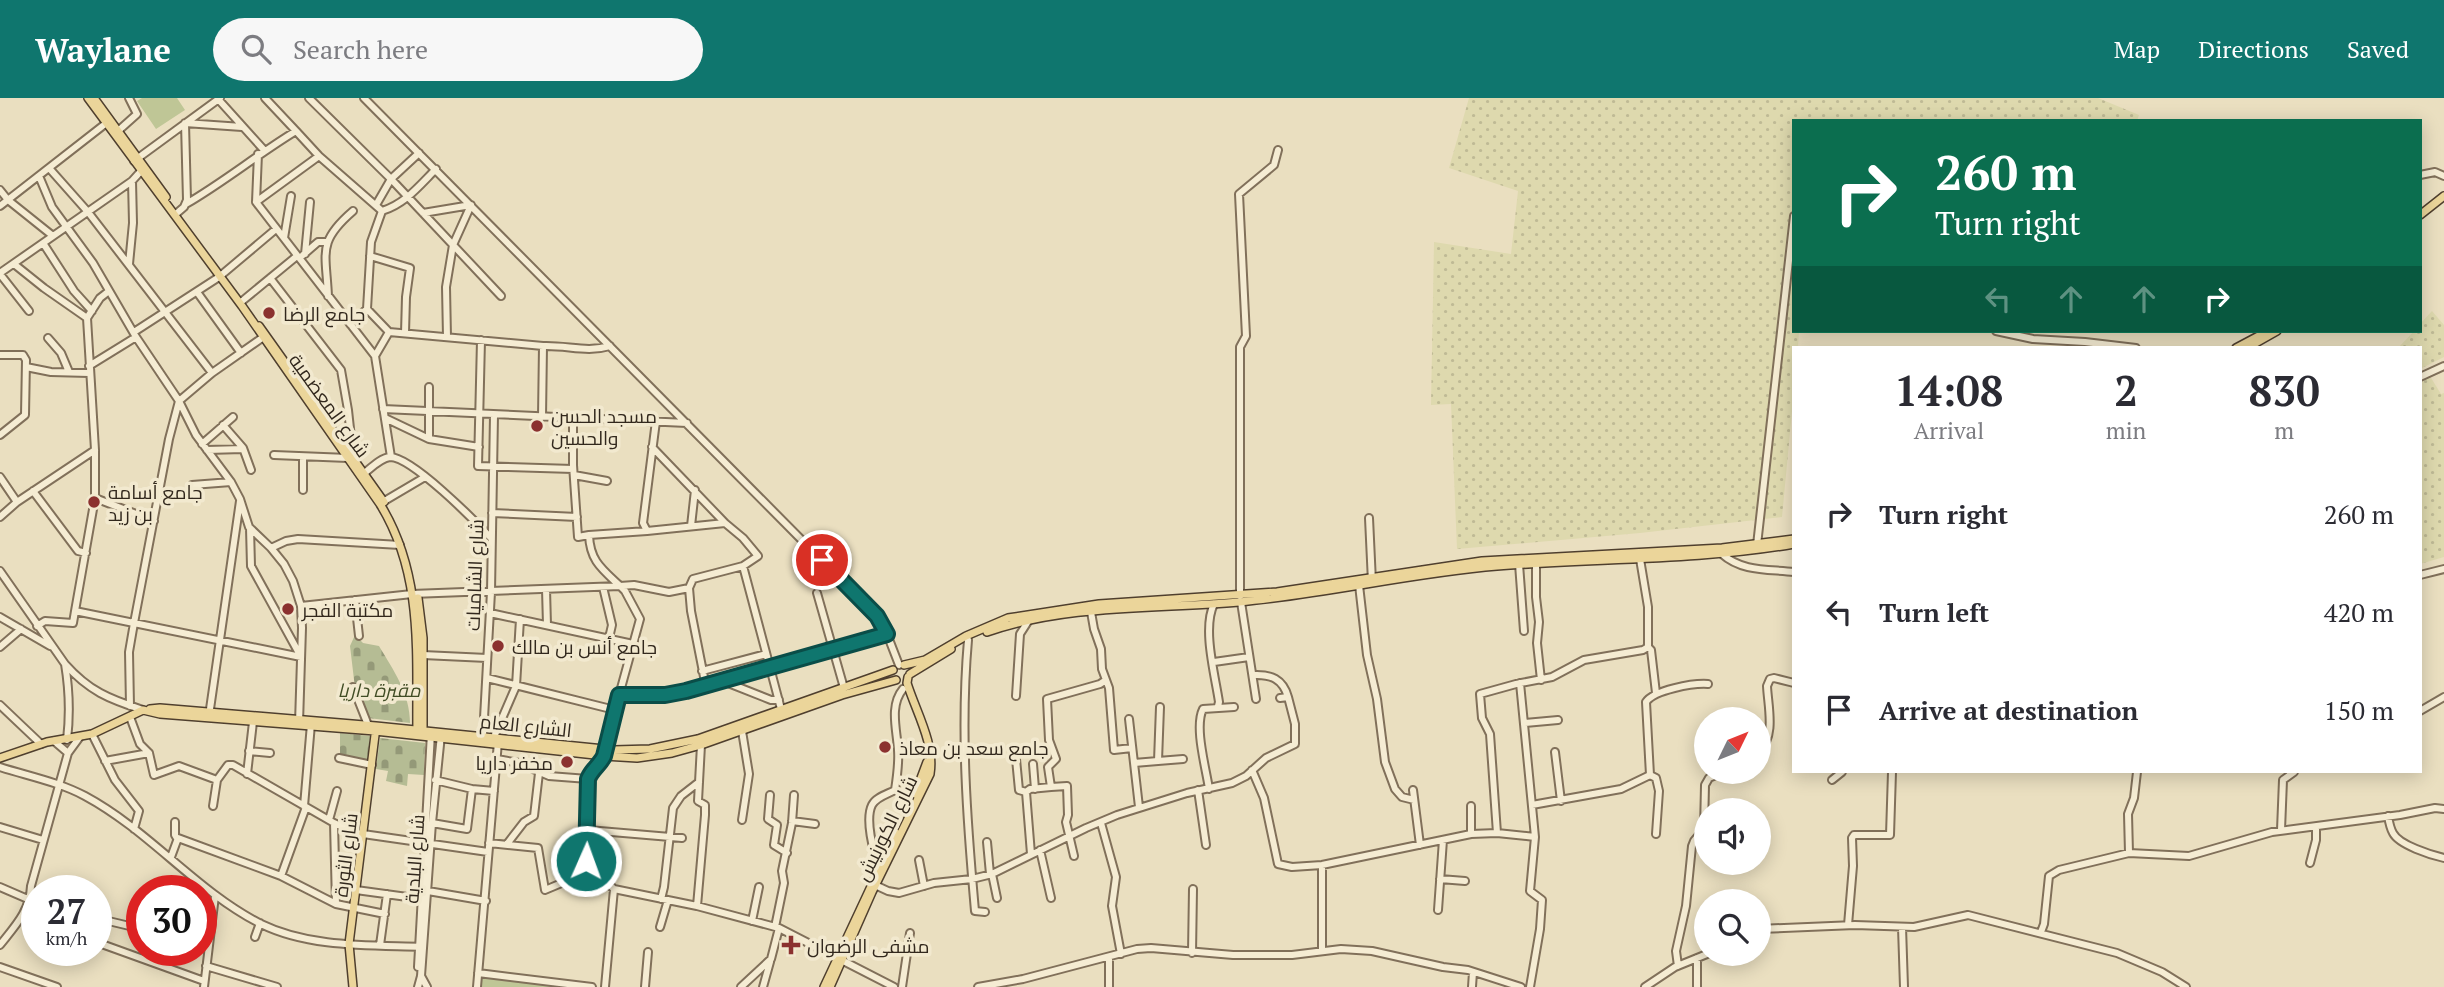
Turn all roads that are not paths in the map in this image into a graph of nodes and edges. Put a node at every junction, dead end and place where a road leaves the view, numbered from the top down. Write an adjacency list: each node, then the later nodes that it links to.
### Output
1 (88, 98): 8 (main road, شارع المعضمية)
2 (94, 98): 8 (main road, شارع المعضمية)
3 (129, 98): 11 (street)
4 (265, 98): 12 (street)
5 (309, 98): 24 (street)
6 (365, 98): 15 (street)
7 (219, 99): 9 (street); 10 (street)
8 (108, 122): 11 (main road, شارع المعضمية); 17 (main road, شارع المعضمية); 18 (street)
9 (185, 123): 10 (street); 17 (street); 33 (street)
10 (242, 127): 14 (street)
11 (118, 131): 17 (main road, شارع المعضمية)
12 (296, 131): 14 (street); 16 (street)
13 (1278, 149): 170 (street)
14 (261, 152): 31 (street); 33 (street)
15 (419, 153): 19 (street); 24 (street)
16 (319, 156): 31 (street); 35 (street)
17 (135, 160): 20 (main road, شارع المعضمية); 40 (main road, شارع المعضمية)
18 (50, 168): 22 (street); 39 (street)
19 (436, 169): 28 (street); 36 (street)
20 (141, 172): 25 (street); 56 (main road, شارع المعضمية)
21 (2422, 175): 23 (street)
22 (39, 176): 30 (street); 43 (street)
23 (2444, 176)
24 (391, 179): 28 (street); 35 (street)
25 (132, 181): 39 (street); 54 (street)
26 (0, 190): 30 (street)
27 (291, 196): 47 (street)
28 (408, 197): 38 (street); 41 (street)
29 (2444, 198): 42 (main road)
30 (8, 200): 34 (street); 46 (street)
31 (256, 202): 44 (street)
32 (310, 202): 51 (street)
33 (186, 204): 40 (street)
34 (0, 205)
35 (376, 205): 38 (street)
36 (471, 205): 41 (street); 50 (street); 79 (street)
37 (353, 211): 48 (street)
38 (382, 211): 52 (street)
39 (88, 212): 43 (street); 54 (street)
40 (177, 213): 56 (main road, شارع المعضمية)
41 (423, 213): 50 (street)
42 (2422, 215)
43 (66, 226): 46 (street); 58 (street)
44 (276, 229): 47 (street); 56 (street)
45 (1792, 234): 147 (street)
46 (53, 236): 49 (street)
47 (284, 238): 51 (street)
48 (326, 242): 51 (street); 60 (street)
49 (43, 243): 53 (street); 65 (street)
50 (453, 245): 61 (street); 76 (street)
51 (300, 256): 57 (street); 60 (street)
52 (370, 256): 63 (street); 70 (street)
53 (13, 264): 55 (street); 67 (street)
54 (129, 264): 66 (street)
55 (0, 274): 64 (street)
56 (220, 275): 59 (street); 62 (main road, شارع المعضمية); 75 (main road, شارع المعضمية)
57 (270, 278): 62 (street); 115 (street)
58 (109, 291): 65 (street); 74 (street)
59 (197, 292): 66 (street); 84 (street)
60 (328, 296): 68 (street)
61 (501, 296)
62 (241, 302): 75 (main road, شارع المعضمية)
63 (367, 309): 68 (street); 69 (street)
64 (29, 311)
65 (92, 311): 67 (street)
66 (165, 312): 74 (street); 91 (street)
67 (87, 318): 89 (street)
68 (350, 324): 86 (street)
69 (389, 332): 70 (street); 86 (street)
70 (405, 333): 76 (street)
71 (2005, 333): 81 (street)
72 (2264, 333): 82 (main road)
73 (2273, 333): 83 (main road)
74 (135, 335): 89 (street); 94 (street)
75 (264, 336): 84 (street); 115 (main road, شارع المعضمية)
76 (447, 337): 78 (street)
77 (48, 338): 90 (street)
78 (481, 340): 80 (street); 97 (street)
79 (610, 345): 80 (street); 104 (street)
80 (543, 346): 100 (street)
81 (2119, 346)
82 (2239, 346)
83 (2251, 346)
84 (241, 353): 91 (street)
85 (0, 355): 88 (street)
86 (375, 356): 95 (street)
87 (2444, 366): 92 (street)
88 (26, 368): 90 (street); 106 (street)
89 (89, 369): 90 (street); 112 (street)
90 (69, 372)
91 (212, 373): 94 (street)
92 (2422, 376)
93 (429, 387): 96 (street)
94 (179, 401): 108 (street); 137 (street)
95 (383, 409): 96 (street); 101 (street)
96 (429, 410): 97 (street); 107 (street)
97 (480, 414): 98 (street); 109 (street)
98 (494, 415): 100 (street); 117 (street, شارع الشاميات)
99 (233, 417): 105 (street)
100 (542, 417): 102 (street)
101 (385, 418): 107 (street); 116 (street)
102 (573, 418): 103 (street); 119 (street)
103 (656, 421): 104 (street); 110 (street)
104 (687, 423): 186 (street)
105 (223, 425): 108 (street); 111 (street)
106 (0, 435)
107 (429, 439): 109 (street)
108 (204, 447): 111 (street); 124 (street)
109 (479, 447): 117 (street)
110 (652, 447): 127 (street); 141 (street)
111 (243, 449): 118 (street)
112 (95, 450): 128 (street); 129 (street)
113 (274, 455): 114 (street)
114 (303, 457): 115 (street); 126 (street)
115 (351, 457): 120 (main road, شارع المعضمية)
116 (391, 457): 120 (street); 122 (street)
117 (493, 468): 119 (street); 133 (street, شارع الشاميات)
118 (251, 470)
119 (573, 472): 123 (street); 135 (street)
120 (363, 474): 132 (main road, شارع المعضمية)
121 (0, 477): 131 (street)
122 (425, 477): 132 (street); 143 (street)
123 (607, 481)
124 (231, 482): 125 (street); 130 (street)
125 (192, 485)
126 (303, 490)
127 (695, 490): 138 (street); 139 (street)
128 (33, 491): 131 (street); 150 (street)
129 (95, 498): 137 (street); 150 (street)
130 (240, 499): 140 (street); 190 (street)
131 (17, 502): 134 (street)
132 (382, 502): 146 (main road, شارع المعضمية); 169 (main road, شارع المعضمية)
133 (492, 513): 135 (street); 143 (street, شارع الشاميات)
134 (0, 517)
135 (578, 517): 142 (street)
136 (1369, 518): 161 (street)
137 (154, 521): 181 (street)
138 (725, 523): 139 (street); 156 (street)
139 (691, 526): 141 (street)
140 (249, 527): 148 (street); 198 (street)
141 (647, 531): 142 (street)
142 (589, 535): 163 (street)
143 (492, 539): 167 (street, شارع الشاميات)
144 (1792, 542): 147 (main road)
145 (1792, 542): 149 (main road)
146 (400, 545): 148 (street); 169 (main road, شارع المعضمية)
147 (1757, 545): 149 (main road)
148 (271, 548): 174 (street)
149 (1722, 551): 151 (main road); 152 (main road); 159 (street)
150 (86, 553): 175 (street)
151 (1599, 557): 152 (main road); 153 (main road); 154 (main road)
152 (1640, 559): 194 (street)
153 (1495, 563): 155 (main road); 161 (main road)
154 (1536, 563): 155 (main road); 211 (street)
155 (1519, 564): 185 (street)
156 (743, 566): 165 (street); 196 (street)
157 (2444, 569): 160 (street)
158 (0, 571): 183 (street)
159 (1792, 572)
160 (2422, 574)
161 (1371, 580): 162 (main road); 170 (main road)
162 (1359, 585): 170 (main road); 305 (street)
163 (620, 586): 164 (street); 165 (street); 191 (street)
164 (603, 587): 166 (street); 188 (street)
165 (689, 587): 205 (street)
166 (546, 589): 167 (street); 182 (street)
167 (491, 592): 169 (street); 177 (street, شارع الشاميات)
168 (817, 593): 195 (street)
169 (415, 594): 171 (street); 197 (main road, شارع المعضمية); 249 (main road, شارع المعضمية)
170 (1241, 599): 172 (main road); 173 (main road); 199 (street)
171 (355, 600): 174 (street); 187 (street)
172 (1193, 602): 173 (main road); 176 (main road); 179 (main road)
173 (1214, 604): 201 (street)
174 (301, 606): 198 (street)
175 (75, 611): 181 (street); 183 (street)
176 (1091, 611): 179 (main road); 210 (street)
177 (490, 613): 180 (street); 200 (street, شارع الشاميات)
178 (0, 617): 184 (street)
179 (1034, 618): 189 (main road, الشارع العام); 204 (main road, الشارع العام); 223 (street)
180 (520, 619): 182 (street); 216 (street)
181 (134, 623): 190 (street); 230 (street)
182 (547, 625): 188 (street)
183 (37, 626): 193 (street)
184 (21, 629): 192 (street); 193 (street)
185 (1524, 631)
186 (887, 634): 195 (street); 204 (street)
187 (359, 636)
188 (609, 638): 191 (street)
189 (968, 640): 207 (main road, الشارع العام); 360 (street)
190 (221, 641): 198 (street); 238 (street)
191 (633, 644): 222 (street)
192 (0, 647)
193 (52, 647): 202 (street)
194 (1648, 647): 211 (street); 221 (street)
195 (833, 649): 203 (street); 220 (street)
196 (766, 654): 203 (street); 205 (street)
197 (424, 655): 200 (street); 249 (main road, شارع المعضمية)
198 (301, 657): 243 (street)
199 (1249, 657): 201 (street); 206 (street)
200 (487, 658): 208 (street, شارع الشاميات)
201 (1214, 662): 231 (street)
202 (65, 664): 230 (street); 253 (street)
203 (770, 667): 212 (street); 229 (street)
204 (899, 667): 207 (main road, شارع الكورنيش); 209 (main road, شارع الكورنيش); 220 (main road, الشارع العام)
205 (702, 671): 218 (street)
206 (1253, 675): 224 (street); 227 (street)
207 (909, 676): 209 (main road, الشارع العام); 363 (main road, شارع الكورنيش)
208 (487, 678): 216 (street); 251 (street, شارع الشاميات)
209 (897, 680): 219 (main road, شارع الكورنيش); 220 (main road, الشارع العام)
210 (1105, 680): 259 (street); 271 (street)
211 (1541, 680): 214 (street)
212 (723, 681): 218 (street); 229 (street)
213 (1792, 682): 234 (street)
214 (1520, 683): 245 (street); 326 (street)
215 (1708, 684): 221 (street)
216 (516, 686): 236 (street); 254 (street)
217 (352, 687): 246 (street)
218 (706, 687): 222 (street)
219 (903, 689): 355 (main road, شارع الكورنيش); 355 (street)
220 (842, 690): 229 (main road, الشارع العام); 247 (main road, الشارع العام)
221 (1656, 694): 286 (street)
222 (619, 695): 236 (street)
223 (1016, 696)
224 (1289, 697): 226 (street); 279 (street)
225 (2444, 697): 237 (street)
226 (1280, 698)
227 (1256, 699)
228 (0, 705): 256 (street)
229 (780, 705): 265 (main road, الشارع العام)
230 (130, 706): 235 (street)
231 (1218, 706): 233 (street); 297 (street)
232 (1160, 707): 274 (street)
233 (1234, 707)
234 (1768, 707)
235 (143, 710): 238 (main road, الشارع العام); 239 (main road)
236 (615, 710): 265 (street)
237 (2422, 710)
238 (209, 715): 242 (main road); 243 (main road, الشارع العام)
239 (130, 717): 248 (main road); 261 (street)
240 (1129, 719): 259 (street)
241 (1558, 720): 245 (street)
242 (253, 722): 243 (main road); 260 (street)
243 (299, 722): 244 (main road, الشارع العام)
244 (311, 723): 246 (main road, الشارع العام); 310 (street)
245 (1525, 723): 307 (street)
246 (373, 728): 249 (main road, الشارع العام); 277 (main road, شارع الثورة)
247 (742, 732): 257 (main road, الشارع العام); 314 (street)
248 (92, 734): 252 (main road); 273 (street)
249 (425, 736): 250 (main road, الشارع العام); 258 (street); 339 (street, شارع البلدية)
250 (441, 736): 251 (main road, الشارع العام); 254 (main road, الشارع العام); 258 (street, شارع البلدية)
251 (483, 736): 254 (main road, الشارع العام)
252 (79, 738): 253 (main road); 263 (street)
253 (67, 740): 255 (main road)
254 (497, 740): 265 (main road, الشارع العام); 269 (street)
255 (54, 741): 256 (main road); 263 (street)
256 (41, 744): 266 (main road)
257 (701, 745): 265 (main road, الشارع العام); 291 (street)
258 (439, 748): 289 (street, شارع البلدية)
259 (1132, 748): 276 (street)
260 (250, 751): 264 (street); 285 (street)
261 (149, 752): 273 (street); 288 (street)
262 (1555, 752): 306 (street)
263 (68, 753): 293 (street)
264 (270, 753)
265 (605, 753): 287 (street)
266 (0, 758)
267 (340, 758): 277 (street)
268 (1065, 758): 271 (street)
269 (497, 759): 280 (street); 301 (street)
270 (1016, 759): 302 (street)
271 (1056, 759): 294 (street)
272 (1182, 759): 274 (street)
273 (105, 761): 323 (street)
274 (1158, 761): 276 (street)
275 (1033, 764): 296 (street)
276 (1134, 764): 311 (street)
277 (372, 765): 327 (main road, شارع الثورة)
278 (0, 767): 293 (street)
279 (1252, 770): 297 (street); 354 (street)
280 (539, 773): 287 (street); 340 (street)
281 (1841, 773): 290 (street)
282 (1892, 773): 388 (street)
283 (2137, 773): 347 (street)
284 (2293, 773): 325 (street)
285 (247, 774): 288 (street); 310 (street)
286 (1650, 775): 306 (street); 329 (street)
287 (588, 779): 324 (street)
288 (217, 780): 308 (street)
289 (435, 780): 295 (street); 318 (street, شارع البلدية)
290 (1832, 780)
291 (699, 782): 330 (street); 380 (street)
292 (1706, 784): 410 (street)
293 (59, 785): 323 (street); 334 (street)
294 (1051, 787): 296 (street); 331 (street)
295 (472, 789): 301 (street); 318 (street)
296 (1035, 789): 302 (street)
297 (1209, 789): 298 (street)
298 (1198, 790): 311 (street); 341 (street)
299 (1412, 790): 305 (street)
300 (337, 791): 315 (street)
301 (494, 791): 337 (street)
302 (1026, 792): 348 (street)
303 (769, 795): 346 (street)
304 (794, 795): 316 (street)
305 (1414, 800): 342 (street)
306 (1561, 801): 307 (street)
307 (1532, 805): 332 (street)
308 (213, 806)
309 (1471, 806): 328 (street)
310 (305, 807): 315 (street); 359 (street)
311 (1139, 807): 319 (street)
312 (2444, 809): 313 (street)
313 (2388, 816): 322 (street); 351 (street)
314 (742, 820)
315 (332, 821): 327 (street); 379 (street)
316 (793, 821): 320 (street); 346 (street)
317 (175, 822): 335 (street)
318 (432, 823): 339 (street, شارع البلدية)
319 (1101, 823): 331 (street); 404 (street)
320 (815, 824)
321 (0, 827): 334 (street)
322 (2316, 827): 325 (street); 353 (street)
323 (134, 829): 350 (street)
324 (587, 830): 330 (street); 345 (street)
325 (2281, 830): 347 (street)
326 (1497, 833): 328 (street); 332 (street)
327 (364, 834): 339 (street); 369 (main road, شارع الثورة)
328 (1471, 834): 336 (street)
329 (1656, 834)
330 (670, 835): 333 (street); 377 (street)
331 (1069, 836): 343 (street); 349 (street)
332 (1535, 837): 437 (street)
333 (682, 838)
334 (43, 840): 357 (street)
335 (178, 840): 350 (street); 359 (street)
336 (1443, 840): 342 (street); 361 (street)
337 (489, 842): 340 (street); 344 (street)
338 (987, 842): 356 (street)
339 (428, 843): 344 (street); 370 (street, شارع البلدية); 376 (street, شارع البلدية)
340 (507, 844): 345 (street)
341 (1206, 845)
342 (1420, 845): 354 (street)
343 (1040, 850): 348 (street); 375 (street)
344 (488, 852): 378 (street)
345 (587, 853): 368 (street)
346 (787, 853): 390 (street)
347 (2129, 853): 393 (street)
348 (1031, 854): 356 (street)
349 (1074, 856)
350 (170, 857): 358 (street)
351 (2444, 858)
352 (919, 860): 364 (street)
353 (2311, 863)
354 (1322, 864): 402 (street)
355 (879, 865): 408 (main road, شارع الكورنيش)
356 (991, 874): 360 (street); 374 (street)
357 (34, 875)
358 (191, 875)
359 (281, 876): 379 (street)
360 (972, 879): 364 (street); 383 (street)
361 (1440, 879): 362 (street); 382 (street)
362 (1465, 881)
363 (875, 886): 364 (street); 408 (main road, شارع الكورنيش)
364 (924, 886)
365 (0, 887): 372 (street)
366 (760, 887): 386 (street)
367 (1193, 888): 403 (street)
368 (614, 889): 377 (street); 425 (street)
369 (356, 890): 371 (street); 381 (main road, شارع الثورة)
370 (428, 891): 378 (street); 399 (street, شارع البلدية)
371 (387, 894): 376 (street); 384 (street)
372 (21, 897)
373 (217, 897): 387 (street)
374 (997, 898)
375 (1051, 898)
376 (422, 899): 399 (street, شارع البلدية)
377 (665, 900): 380 (street); 389 (street)
378 (486, 901): 414 (street)
379 (336, 904): 381 (street)
380 (697, 906): 386 (street)
381 (354, 908): 384 (street); 396 (main road, شارع الثورة)
382 (1438, 910)
383 (985, 912)
384 (384, 914): 398 (street)
385 (21, 918): 397 (street)
386 (752, 921): 390 (street)
387 (260, 923): 395 (street); 396 (street)
388 (1848, 925): 391 (street); 392 (street)
389 (660, 927)
390 (777, 927): 406 (street); 408 (street)
391 (1902, 927): 393 (street); 440 (street)
392 (1771, 928)
393 (2041, 932): 441 (street)
394 (910, 933): 432 (street)
395 (256, 937)
396 (349, 944): 398 (street); 420 (main road, شارع الثورة)
397 (0, 945)
398 (380, 945): 399 (street)
399 (421, 947): 415 (street, شارع البلدية); 421 (street, شارع البلدية)
400 (112, 948): 417 (street)
401 (648, 951): 426 (street)
402 (1322, 951): 403 (street); 413 (street)
403 (1192, 953): 404 (street)
404 (1121, 954): 405 (street)
405 (1109, 957): 433 (street); 434 (street)
406 (771, 959): 427 (street); 428 (street)
407 (1694, 959): 410 (street)
408 (839, 960): 429 (main road, شارع الكورنيش); 430 (main road, شارع الكورنيش); 431 (street)
409 (206, 966): 417 (street); 419 (street)
410 (1678, 966): 438 (street)
411 (1697, 966): 439 (street)
412 (0, 967): 416 (street)
413 (1473, 972): 435 (street); 436 (street)
414 (478, 973): 423 (street); 424 (street)
415 (421, 975): 421 (street, شارع البلدية); 422 (street)
416 (36, 984): 418 (street)
417 (204, 984)
418 (57, 987)
419 (277, 987)
420 (353, 987)
421 (417, 987)
422 (427, 987)
423 (477, 987)
424 (592, 987)
425 (605, 987)
426 (645, 987)
427 (741, 987)
428 (763, 987)
429 (824, 987)
430 (830, 987)
431 (894, 987)
432 (902, 987)
433 (978, 987)
434 (1108, 987)
435 (1472, 987)
436 (1521, 987)
437 (1530, 987)
438 (1645, 987)
439 (1697, 987)
440 (1904, 987)
441 (2186, 987)

